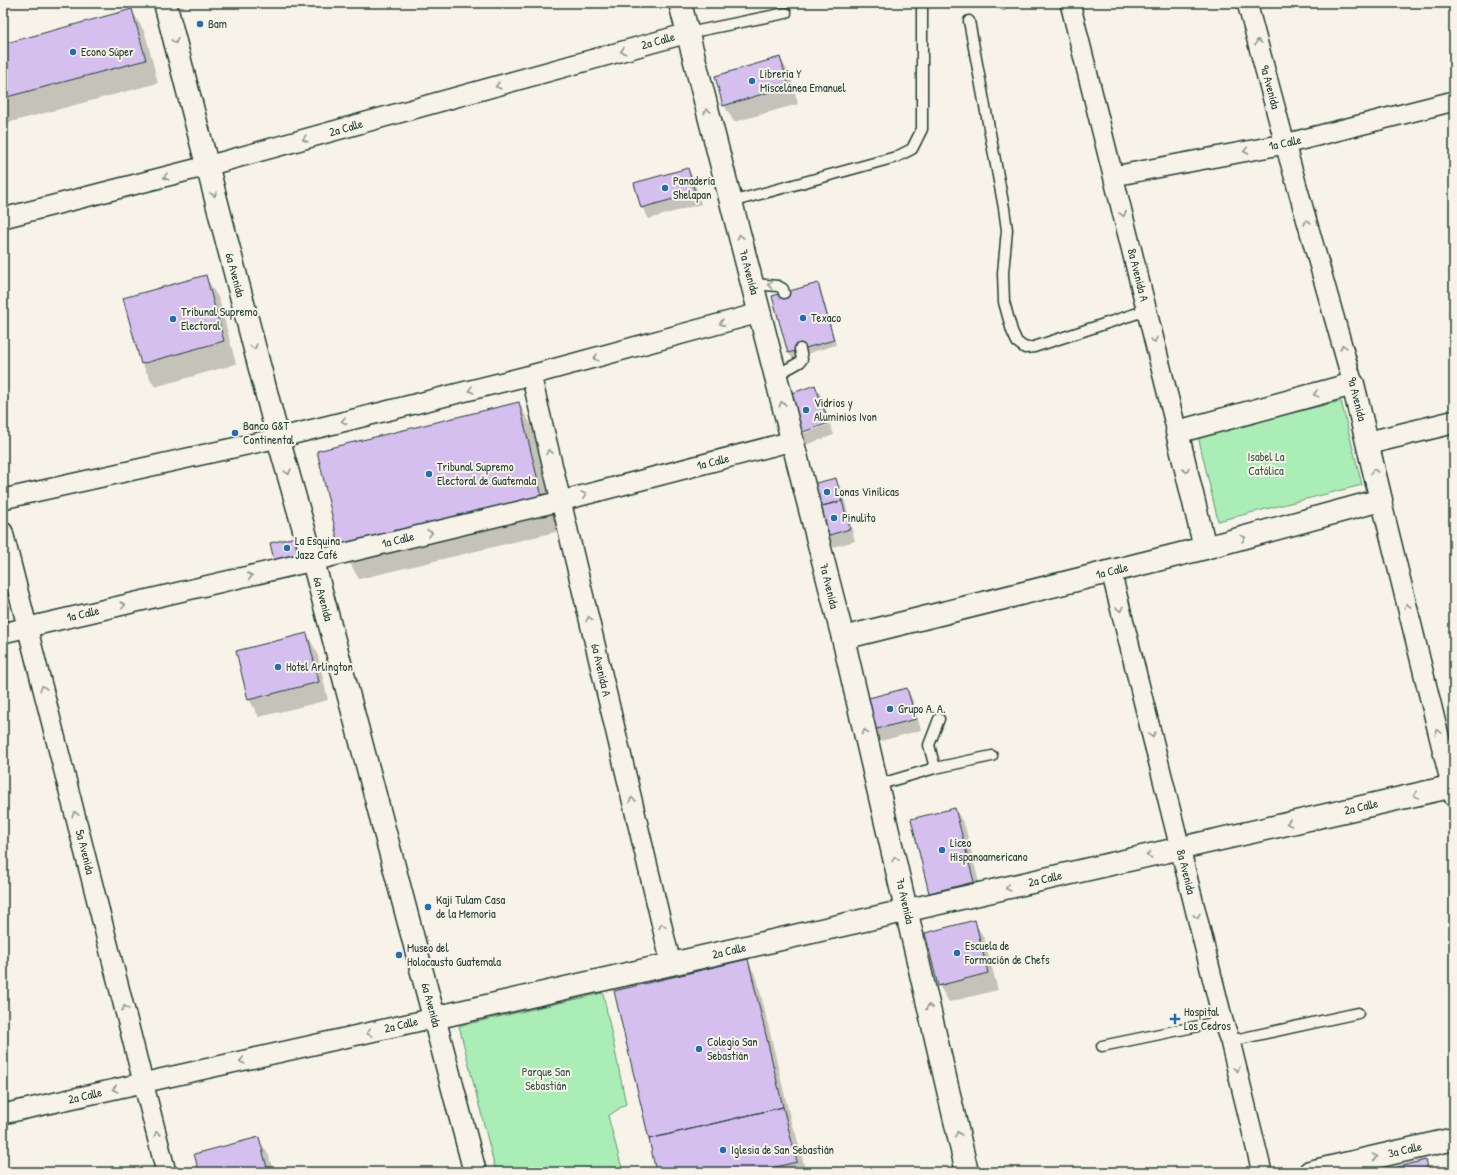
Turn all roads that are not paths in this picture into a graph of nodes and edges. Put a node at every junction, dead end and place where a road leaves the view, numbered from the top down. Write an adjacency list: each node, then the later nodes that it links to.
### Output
1 (165, 3): 11 (main road, 6a Avenida, one-way to 11)
2 (680, 3): 8 (main road, 7a Avenida)
3 (1070, 3): 12 (street, 8a Avenida A)
4 (1247, 3): 10 (street, 9a Avenida, one-way to 4)
5 (922, 8): 13 (lane)
6 (786, 13): 8 (lane)
7 (969, 22): 17 (lane)
8 (688, 33): 11 (street, 2a Calle, one-way to 11); 13 (main road, 7a Avenida, one-way to 8)
9 (1454, 101): 10 (street, 1a Calle)
10 (1285, 144): 12 (street, 1a Calle, one-way to 12); 22 (street, 9a Avenida, one-way to 10)
11 (207, 166): 14 (street, 2a Calle, one-way to 14); 25 (main road, 6a Avenida, one-way to 25)
12 (1114, 176): 17 (street, 8a Avenida A, one-way to 17)
13 (730, 202): 15 (main road, 7a Avenida, one-way to 13)
14 (3, 218)
15 (752, 284): 16 (lane, one-way to 15); 18 (main road, 7a Avenida)
16 (784, 293)
17 (1147, 310): 24 (street, 8a Avenida A, one-way to 24)
18 (759, 313): 20 (street, one-way to 20); 21 (main road, 7a Avenida)
19 (800, 350): 21 (lane)
20 (531, 376): 25 (street, one-way to 25); 30 (street, 6a Avenida A, one-way to 20)
21 (775, 376): 26 (main road, 7a Avenida, one-way to 21)
22 (1354, 384): 24 (main road, one-way to 24); 27 (main road, 9a Avenida)
23 (1454, 422): 27 (main road)
24 (1177, 432): 32 (main road, 8a Avenida A, one-way to 32)
25 (278, 438): 28 (street); 33 (main road, 6a Avenida, one-way to 33)
26 (792, 442): 30 (street, 1a Calle, one-way to 26); 37 (main road, 7a Avenida)
27 (1368, 442): 29 (main road, 9a Avenida, one-way to 27)
28 (3, 499)
29 (1381, 500): 32 (main road, 1a Calle, one-way to 29); 42 (street, 9a Avenida, one-way to 29)
30 (561, 501): 33 (street, 1a Calle, one-way to 30); 45 (street, 6a Avenida A, one-way to 30)
31 (3, 532): 35 (street, 5a Avenida)
32 (1205, 548): 34 (main road, 1a Calle)
33 (313, 561): 35 (street, 1a Calle, one-way to 33); 47 (main road, 6a Avenida)
34 (1111, 571): 37 (main road, 1a Calle); 43 (street, 8a Avenida, one-way to 43)
35 (28, 626): 36 (street, 1a Calle); 51 (street, 5a Avenida, one-way to 35)
36 (3, 633)
37 (843, 638): 41 (main road, 7a Avenida, one-way to 37)
38 (939, 719): 40 (lane)
39 (992, 756): 40 (lane)
40 (935, 768): 41 (lane)
41 (877, 785): 44 (main road, 7a Avenida, one-way to 41)
42 (1453, 790): 43 (main road, 2a Calle, one-way to 43)
43 (1180, 848): 44 (main road, 2a Calle, one-way to 44); 48 (street, 8a Avenida, one-way to 48)
44 (907, 911): 45 (main road, 2a Calle); 56 (main road, 7a Avenida, one-way to 44)
45 (671, 964): 47 (main road, 2a Calle)
46 (1358, 1013): 49 (lane)
47 (434, 1018): 51 (street, 2a Calle, one-way to 51); 55 (main road, 6a Avenida)
48 (1223, 1022): 49 (street, 8a Avenida); 50 (lane)
49 (1230, 1041): 57 (street, 8a Avenida, one-way to 57)
50 (1102, 1046)
51 (144, 1083): 52 (street, 2a Calle, one-way to 52); 54 (street, 5a Avenida, one-way to 51)
52 (3, 1114)
53 (1454, 1139): 58 (main road, 3a Calle, one-way to 53)
54 (166, 1172)
55 (475, 1172)
56 (967, 1172)
57 (1262, 1172)
58 (1310, 1172)

